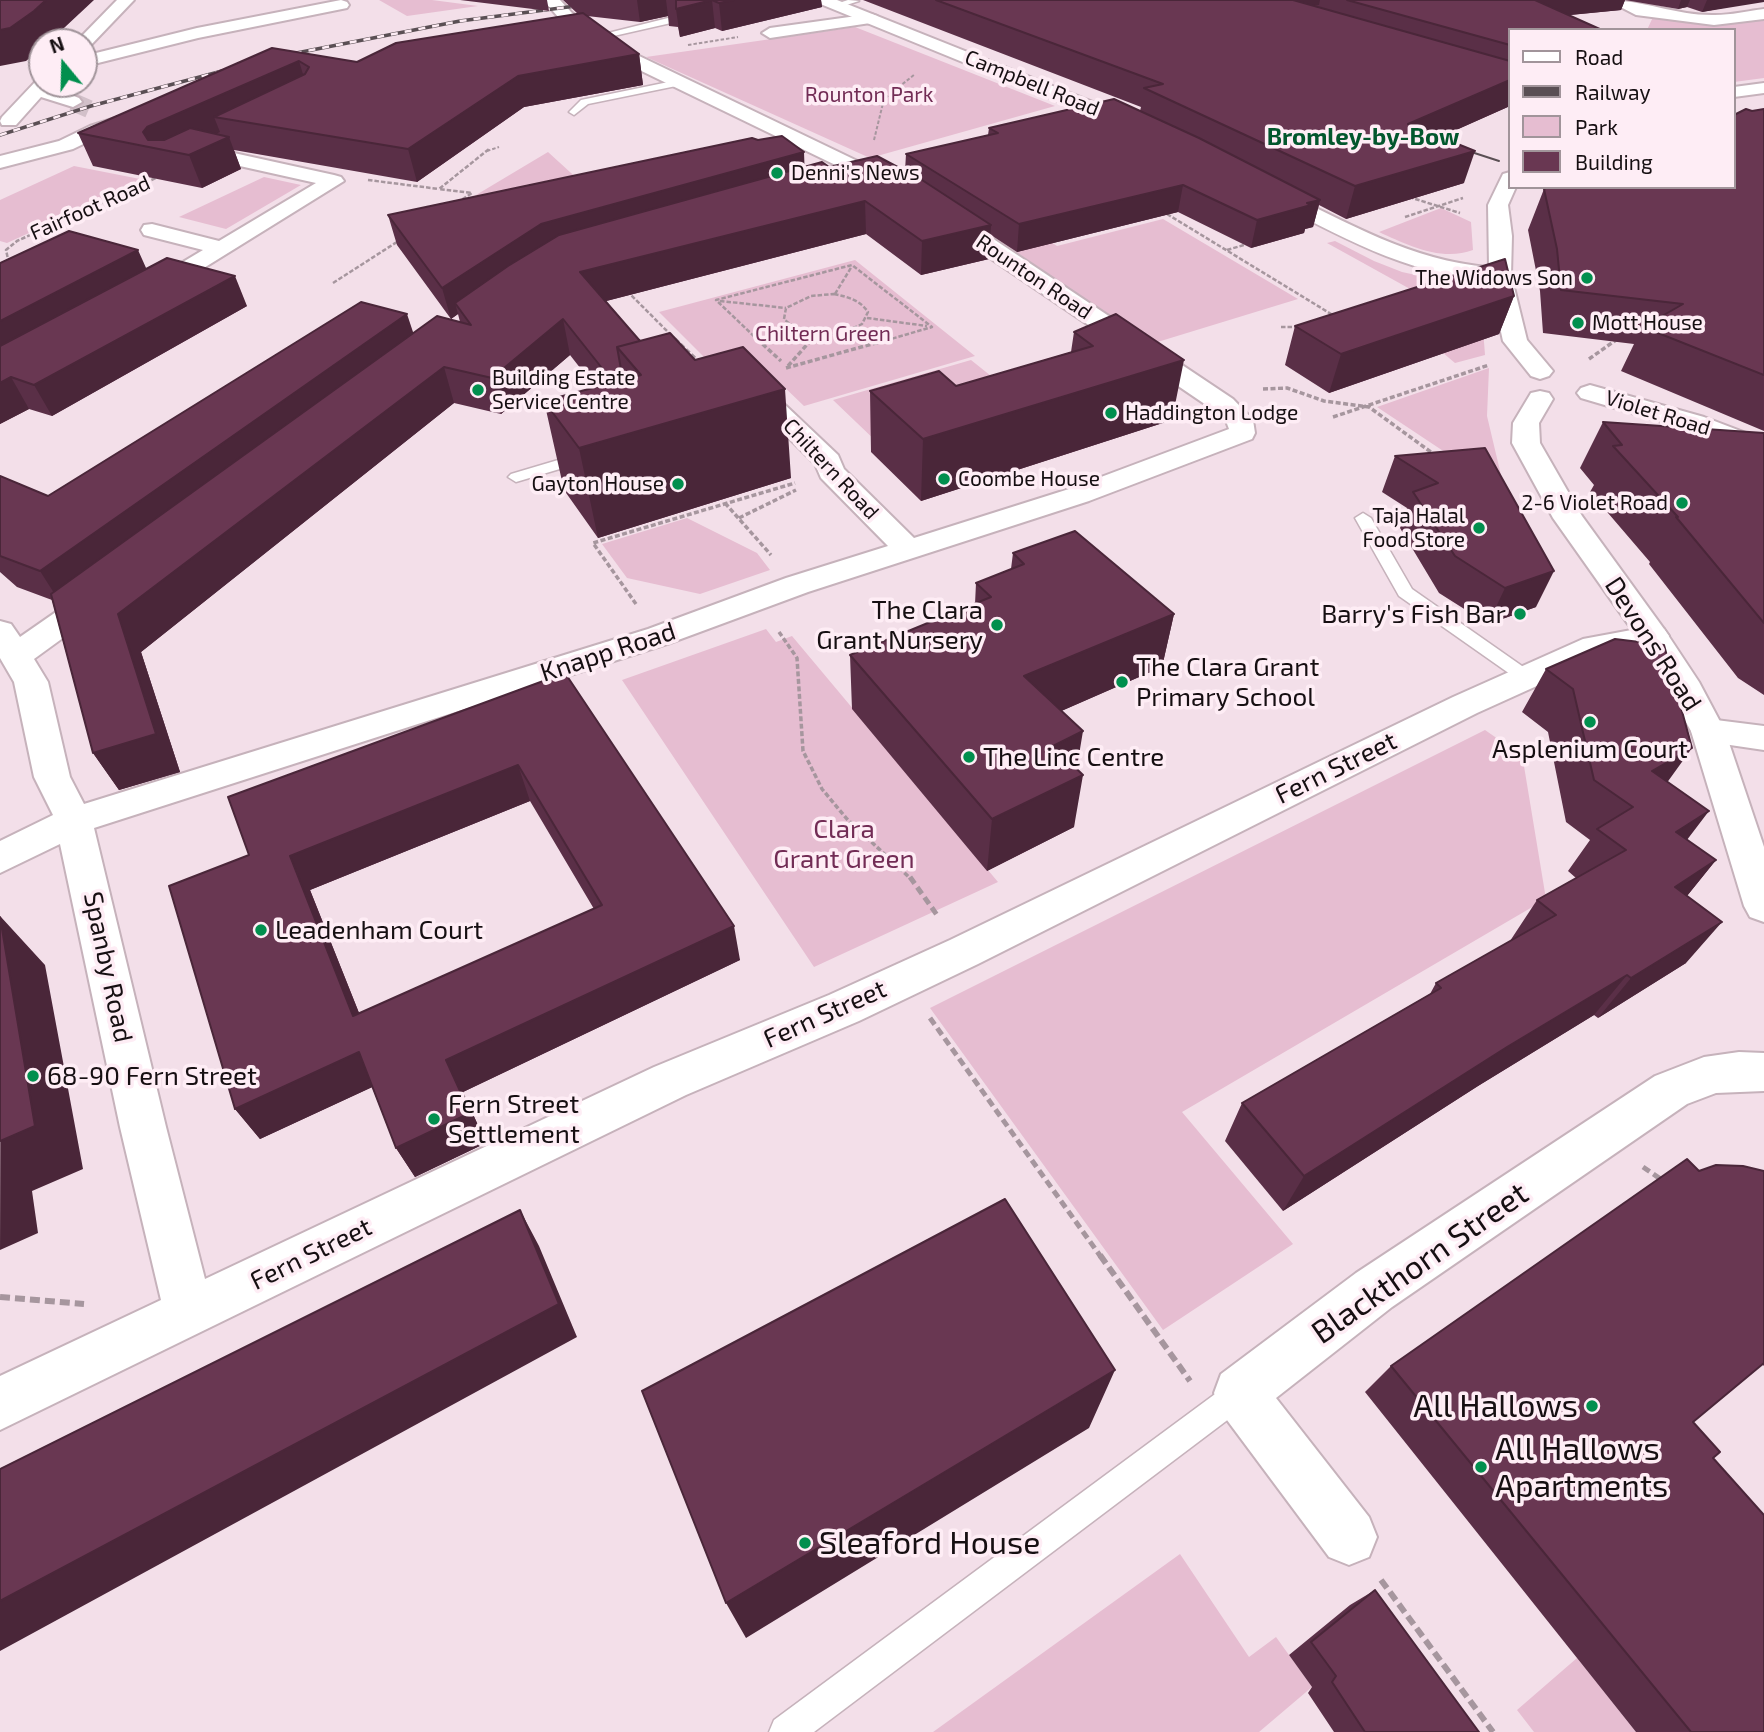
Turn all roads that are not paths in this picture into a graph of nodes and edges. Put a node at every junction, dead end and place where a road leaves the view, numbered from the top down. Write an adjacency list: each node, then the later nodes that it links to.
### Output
1 (126, 0): 11 (street)
2 (551, 0): 13 (street)
3 (1615, 0): 7 (street)
4 (838, 2): 8 (street, Campbell Road)
5 (341, 5): 9 (street)
6 (240, 7): 9 (street)
7 (1764, 14)
8 (871, 19): 12 (street, Campbell Road); 21 (street, Campbell Road)
9 (256, 21): 14 (street)
10 (668, 21): 13 (lane)
11 (98, 28)
12 (770, 33)
13 (596, 37): 15 (street)
14 (98, 58)
15 (683, 82): 22 (lane); 34 (street)
16 (1764, 88): 17 (street)
17 (1736, 92)
18 (31, 98): 26 (street)
19 (65, 98): 20 (street)
20 (73, 102)
21 (1096, 108): 25 (street); 28 (street, Campbell Road)
22 (574, 111)
23 (100, 113): 27 (street)
24 (148, 115): 27 (street)
25 (1054, 120)
26 (9, 121)
27 (121, 122): 31 (street)
28 (1152, 133)
29 (225, 140): 30 (street, Fairfoot Road)
30 (202, 152): 33 (street, Fairfoot Road); 41 (street)
31 (0, 162)
32 (895, 165): 34 (street)
33 (169, 166)
34 (869, 172): 35 (street); 38 (street)
35 (829, 183)
36 (1508, 183): 42 (street)
37 (1259, 187): 42 (street)
38 (909, 194)
39 (930, 206): 47 (street, Rounton Road)
40 (152, 230): 41 (street, Fairfoot Road)
41 (222, 248): 43 (street)
42 (1500, 275): 44 (street)
43 (125, 307)
44 (1560, 375): 45 (street); 45 (street); 54 (street, Devons Road)
45 (1590, 393): 48 (street, Violet Road)
46 (759, 401): 52 (street, Chiltern Road)
47 (1216, 444): 52 (street, Knapp Road)
48 (1764, 449)
49 (602, 452): 50 (lane)
50 (516, 477)
51 (1363, 518): 56 (lane)
52 (907, 548): 59 (street, Knapp Road)
53 (114, 585): 55 (street)
54 (1653, 636): 56 (street, Fern Street); 57 (street, Devons Road)
55 (8, 643): 59 (street, Spanby Road)
56 (1526, 677): 63 (street, Fern Street)
57 (1708, 731): 58 (street); 61 (street, Devons Road)
58 (1764, 738)
59 (74, 821): 60 (street, Knapp Road); 63 (street, Spanby Road)
60 (0, 858)
61 (1764, 906)
62 (1764, 1072): 64 (street, Blackthorn Street)
63 (189, 1313): 65 (street, Fern Street)
64 (1226, 1403): 66 (street); 67 (lane)
65 (0, 1404)
66 (1349, 1537)
67 (786, 1732)

